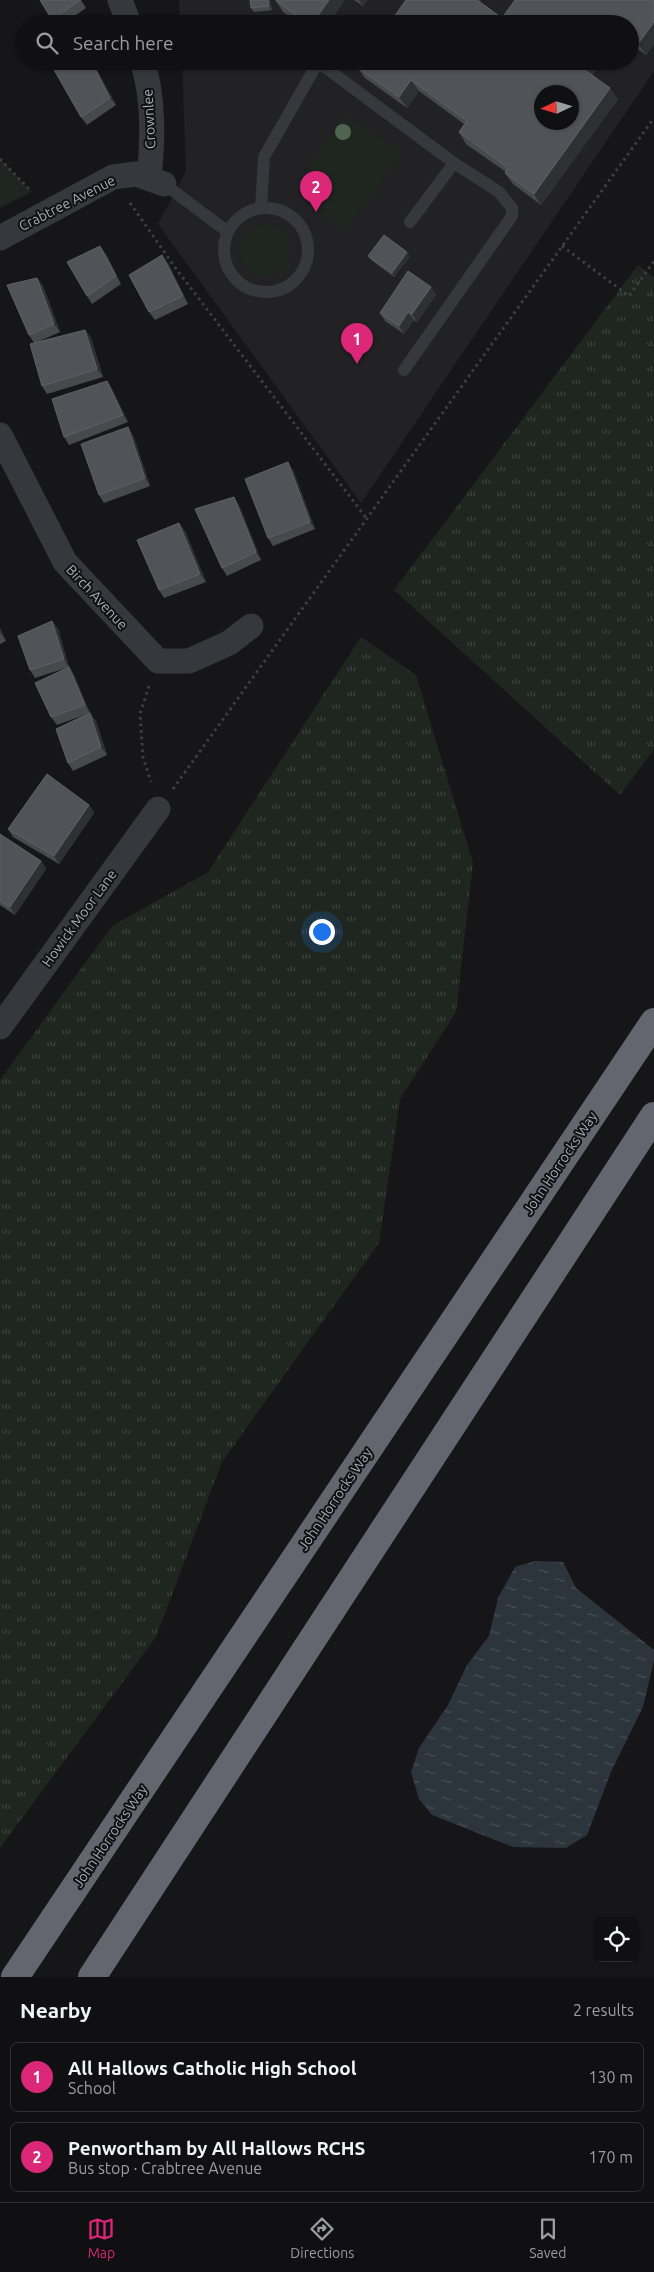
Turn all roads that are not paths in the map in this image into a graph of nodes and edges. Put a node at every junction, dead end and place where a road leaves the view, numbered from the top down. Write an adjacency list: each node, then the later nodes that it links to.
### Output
1 (120, 0): 2 (street)
2 (126, 15)
3 (146, 70): 7 (street, Crownlee)
4 (313, 70): 8 (lane)
5 (329, 70): 6 (lane)
6 (454, 163): 9 (lane); 12 (lane)
7 (156, 180): 10 (lane); 11 (street, Crabtree Avenue)
8 (261, 208): 10 (lane); 10 (lane)
9 (410, 222)
10 (228, 232)
11 (0, 238)
12 (404, 370)
13 (0, 435): 14 (street, Birch Avenue)
14 (251, 626)
15 (158, 809): 17 (street, Howick Moor Lane)
16 (654, 1022): 19 (highway, John Horrocks Way)
17 (0, 1027)
18 (654, 1116): 20 (highway)
19 (15, 1977)
20 (92, 1977)

